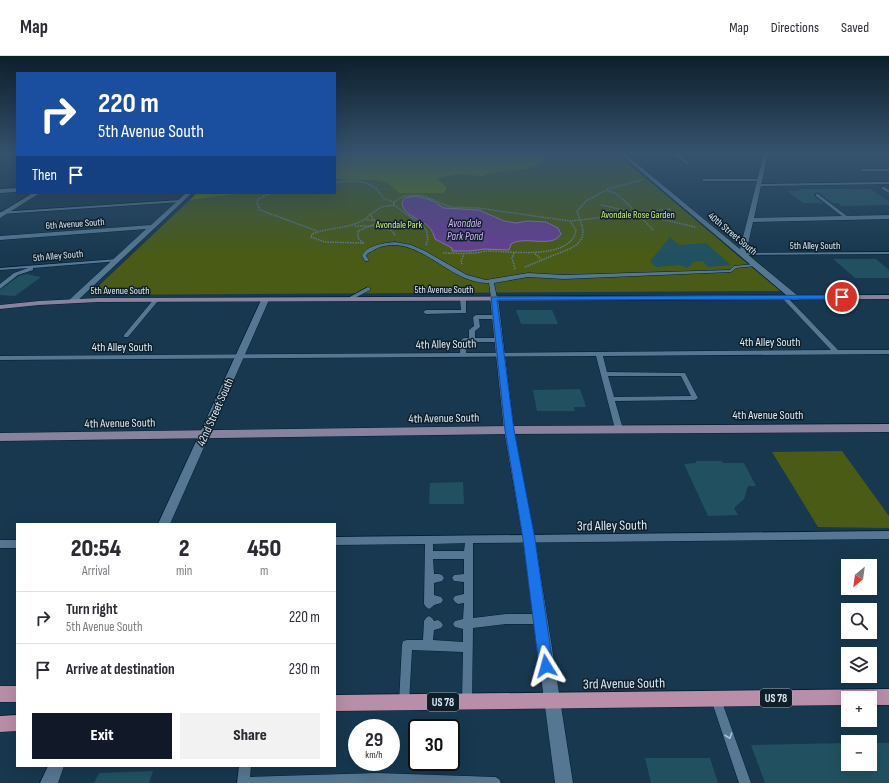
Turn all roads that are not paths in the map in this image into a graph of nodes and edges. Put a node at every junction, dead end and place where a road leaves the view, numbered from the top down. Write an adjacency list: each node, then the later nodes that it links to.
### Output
1 (662, 187): 18 (street, 40th Street South)
2 (758, 187): 14 (street)
3 (883, 188): 6 (lane)
4 (16, 190): 5 (street)
5 (0, 191)
6 (889, 192)
7 (35, 194): 11 (street)
8 (188, 194): 10 (street)
9 (817, 195): 13 (lane)
10 (180, 201): 11 (lane); 15 (street)
11 (1, 214)
12 (889, 217): 13 (street)
13 (847, 218): 14 (street)
14 (750, 220): 18 (street)
15 (151, 227): 16 (street, 6th Avenue South); 19 (street)
16 (0, 238)
17 (889, 253): 18 (lane, 5th Alley South)
18 (742, 254): 21 (street, 40th Street South)
19 (117, 260): 22 (lane, 5th Alley South); 39 (street)
20 (367, 260): 24 (lane)
21 (755, 265): 28 (lane); 34 (street, 40th Street South)
22 (36, 266): 23 (lane, 5th Alley South); 27 (lane)
23 (10, 268): 25 (lane, 5th Alley South); 27 (lane)
24 (449, 268): 26 (lane); 28 (lane)
25 (0, 269)
26 (442, 271)
27 (16, 274): 29 (lane)
28 (491, 282): 32 (lane)
29 (0, 286)
30 (368, 288): 35 (lane)
31 (889, 297): 34 (street, 5th Avenue South)
32 (494, 298): 33 (street, 5th Avenue South); 36 (street, 5th Avenue South); 44 (street)
33 (785, 298): 34 (street, 5th Avenue South); 48 (lane)
34 (795, 298)
35 (349, 299): 36 (street, 5th Avenue South); 38 (street, 5th Avenue South)
36 (463, 299): 42 (lane)
37 (156, 300): 38 (street, 5th Avenue South); 39 (street, 5th Avenue South); 45 (lane)
38 (265, 300): 53 (street, 42nd Street South)
39 (72, 301): 40 (street, 5th Avenue South)
40 (0, 307)
41 (426, 312): 42 (lane)
42 (464, 312): 43 (lane)
43 (476, 317): 44 (lane); 46 (lane)
44 (496, 317): 47 (street)
45 (126, 336)
46 (472, 340): 47 (lane); 51 (lane)
47 (498, 340): 52 (street)
48 (836, 352): 49 (lane, 4th Alley South); 50 (lane, 4th Alley South)
49 (889, 352)
50 (599, 354): 52 (lane, 4th Alley South); 55 (lane)
51 (463, 355): 52 (lane, 4th Alley South); 53 (lane, 4th Alley South)
52 (500, 355): 59 (street)
53 (238, 357): 54 (lane, 4th Alley South); 60 (street, 42nd Street South)
54 (2, 358)
55 (605, 374): 56 (lane); 56 (lane)
56 (611, 399): 58 (lane)
57 (889, 428): 58 (street, 4th Avenue South)
58 (619, 429): 59 (street, 4th Avenue South)
59 (509, 430): 60 (street, 4th Avenue South); 64 (street)
60 (205, 435): 61 (street, 4th Avenue South); 62 (street, 42nd Street South)
61 (0, 437)
62 (164, 523)
63 (889, 535): 64 (lane, 3rd Alley South)
64 (529, 539): 66 (lane, 3rd Alley South); 79 (street)
65 (429, 540): 66 (lane, 3rd Alley South); 67 (lane, 3rd Alley South); 70 (lane)
66 (469, 540): 71 (lane)
67 (336, 541)
68 (0, 544): 69 (lane)
69 (16, 544)
70 (429, 555): 71 (lane); 75 (lane)
71 (469, 555): 74 (lane)
72 (439, 578): 75 (lane)
73 (457, 578): 74 (lane)
74 (469, 578): 76 (lane)
75 (429, 579): 78 (lane)
76 (468, 598): 77 (lane); 81 (lane)
77 (458, 599)
78 (432, 602)
79 (540, 619): 81 (lane); 88 (street)
80 (432, 624): 82 (lane)
81 (463, 624): 83 (lane)
82 (428, 645): 83 (lane); 89 (lane)
83 (468, 647): 90 (lane)
84 (0, 694): 85 (main road)
85 (16, 694)
86 (889, 697): 87 (main road, 3rd Avenue South / US 78)
87 (716, 699): 88 (main road, 3rd Avenue South / US 78); 101 (lane, one-way to 101)
88 (551, 700): 90 (main road, 3rd Avenue South / US 78); 100 (street)
89 (404, 702): 90 (main road, 3rd Avenue South / US 78); 91 (main road, 3rd Avenue South / US 78)
90 (467, 702)
91 (336, 703)
92 (16, 723): 93 (main road)
93 (0, 724)
94 (56, 767): 97 (street)
95 (245, 767): 98 (lane)
96 (377, 781): 98 (lane); 99 (lane)
97 (48, 783)
98 (243, 783)
99 (495, 783)
100 (564, 783)
101 (745, 783)

